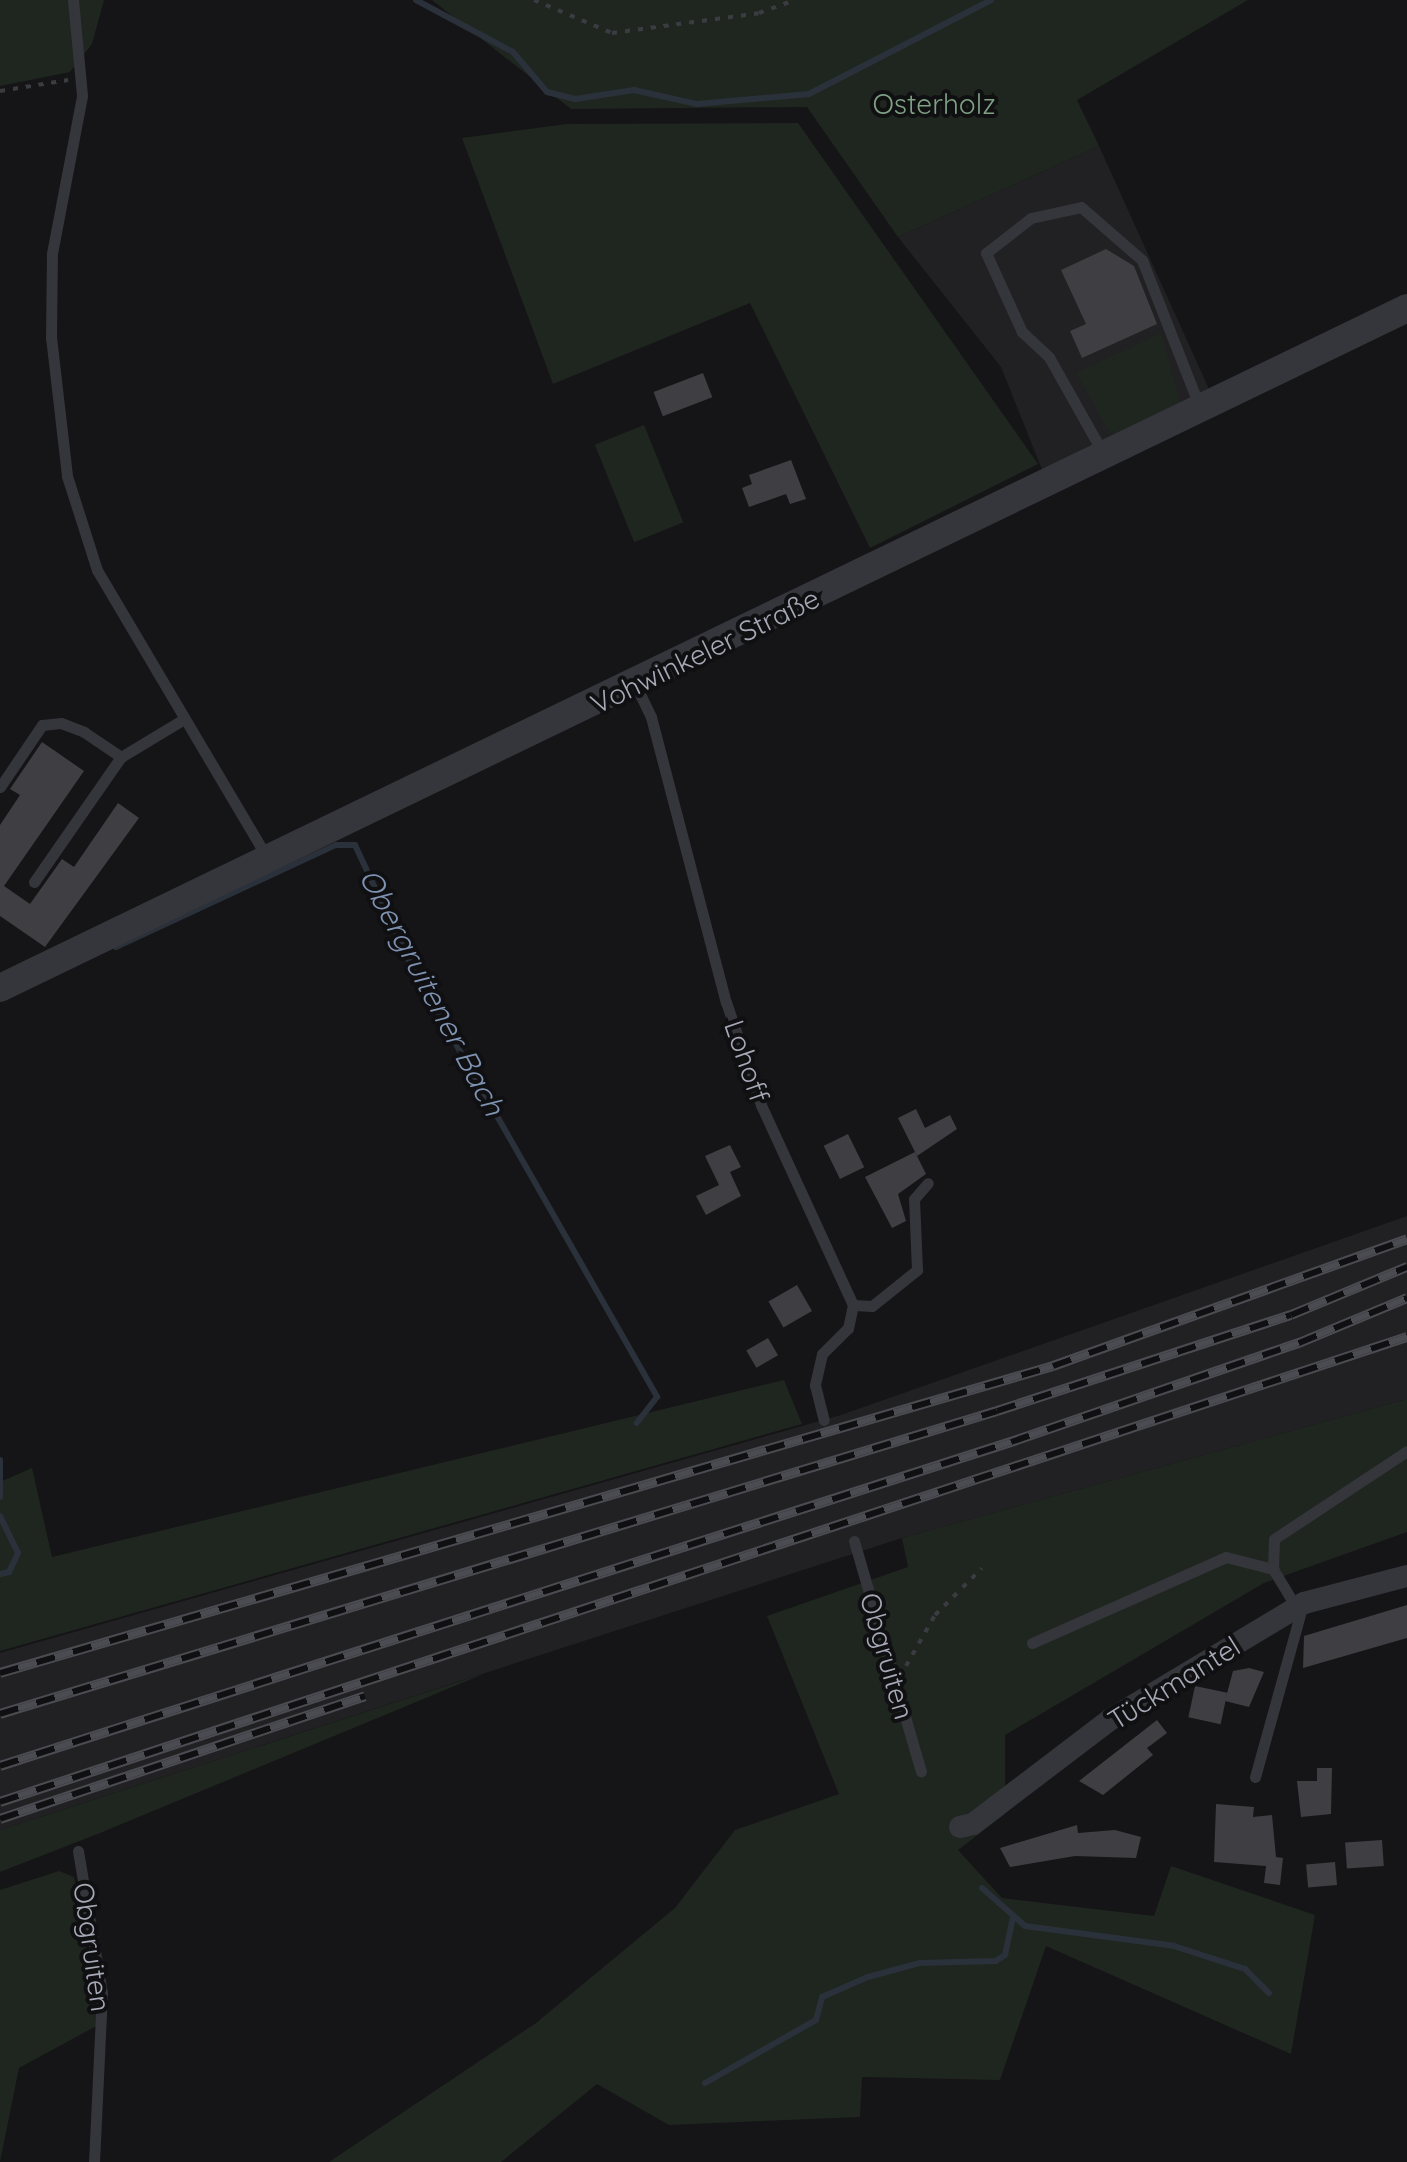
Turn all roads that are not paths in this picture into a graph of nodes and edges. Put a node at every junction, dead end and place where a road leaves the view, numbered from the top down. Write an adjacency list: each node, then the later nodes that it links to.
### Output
1 (73, 0): 6 (lane)
2 (1407, 308): 3 (street, Vohwinkeler Straße)
3 (1201, 412): 4 (street, Vohwinkeler Straße); 4 (lane)
4 (1104, 456): 5 (street, Vohwinkeler Straße)
5 (636, 684): 9 (street, Vohwinkeler Straße); 13 (lane, Lohoff)
6 (184, 719): 7 (lane); 9 (lane)
7 (121, 757): 8 (lane); 10 (lane)
8 (0, 787)
9 (269, 861): 11 (street, Vohwinkeler Straße)
10 (34, 882)
11 (0, 988)
12 (928, 1183): 13 (lane)
13 (852, 1305): 14 (lane)
14 (824, 1420)
15 (1407, 1451): 17 (lane)
16 (854, 1541): 21 (lane, Obgruiten)
17 (1274, 1569): 19 (lane); 20 (lane)
18 (1407, 1576): 19 (street, Tückmantel)
19 (1300, 1605): 22 (lane); 23 (street, Tückmantel)
20 (1032, 1643)
21 (921, 1771)
22 (1255, 1777)
23 (952, 1822)
24 (78, 1851): 25 (lane, Obgruiten)
25 (94, 2162)

